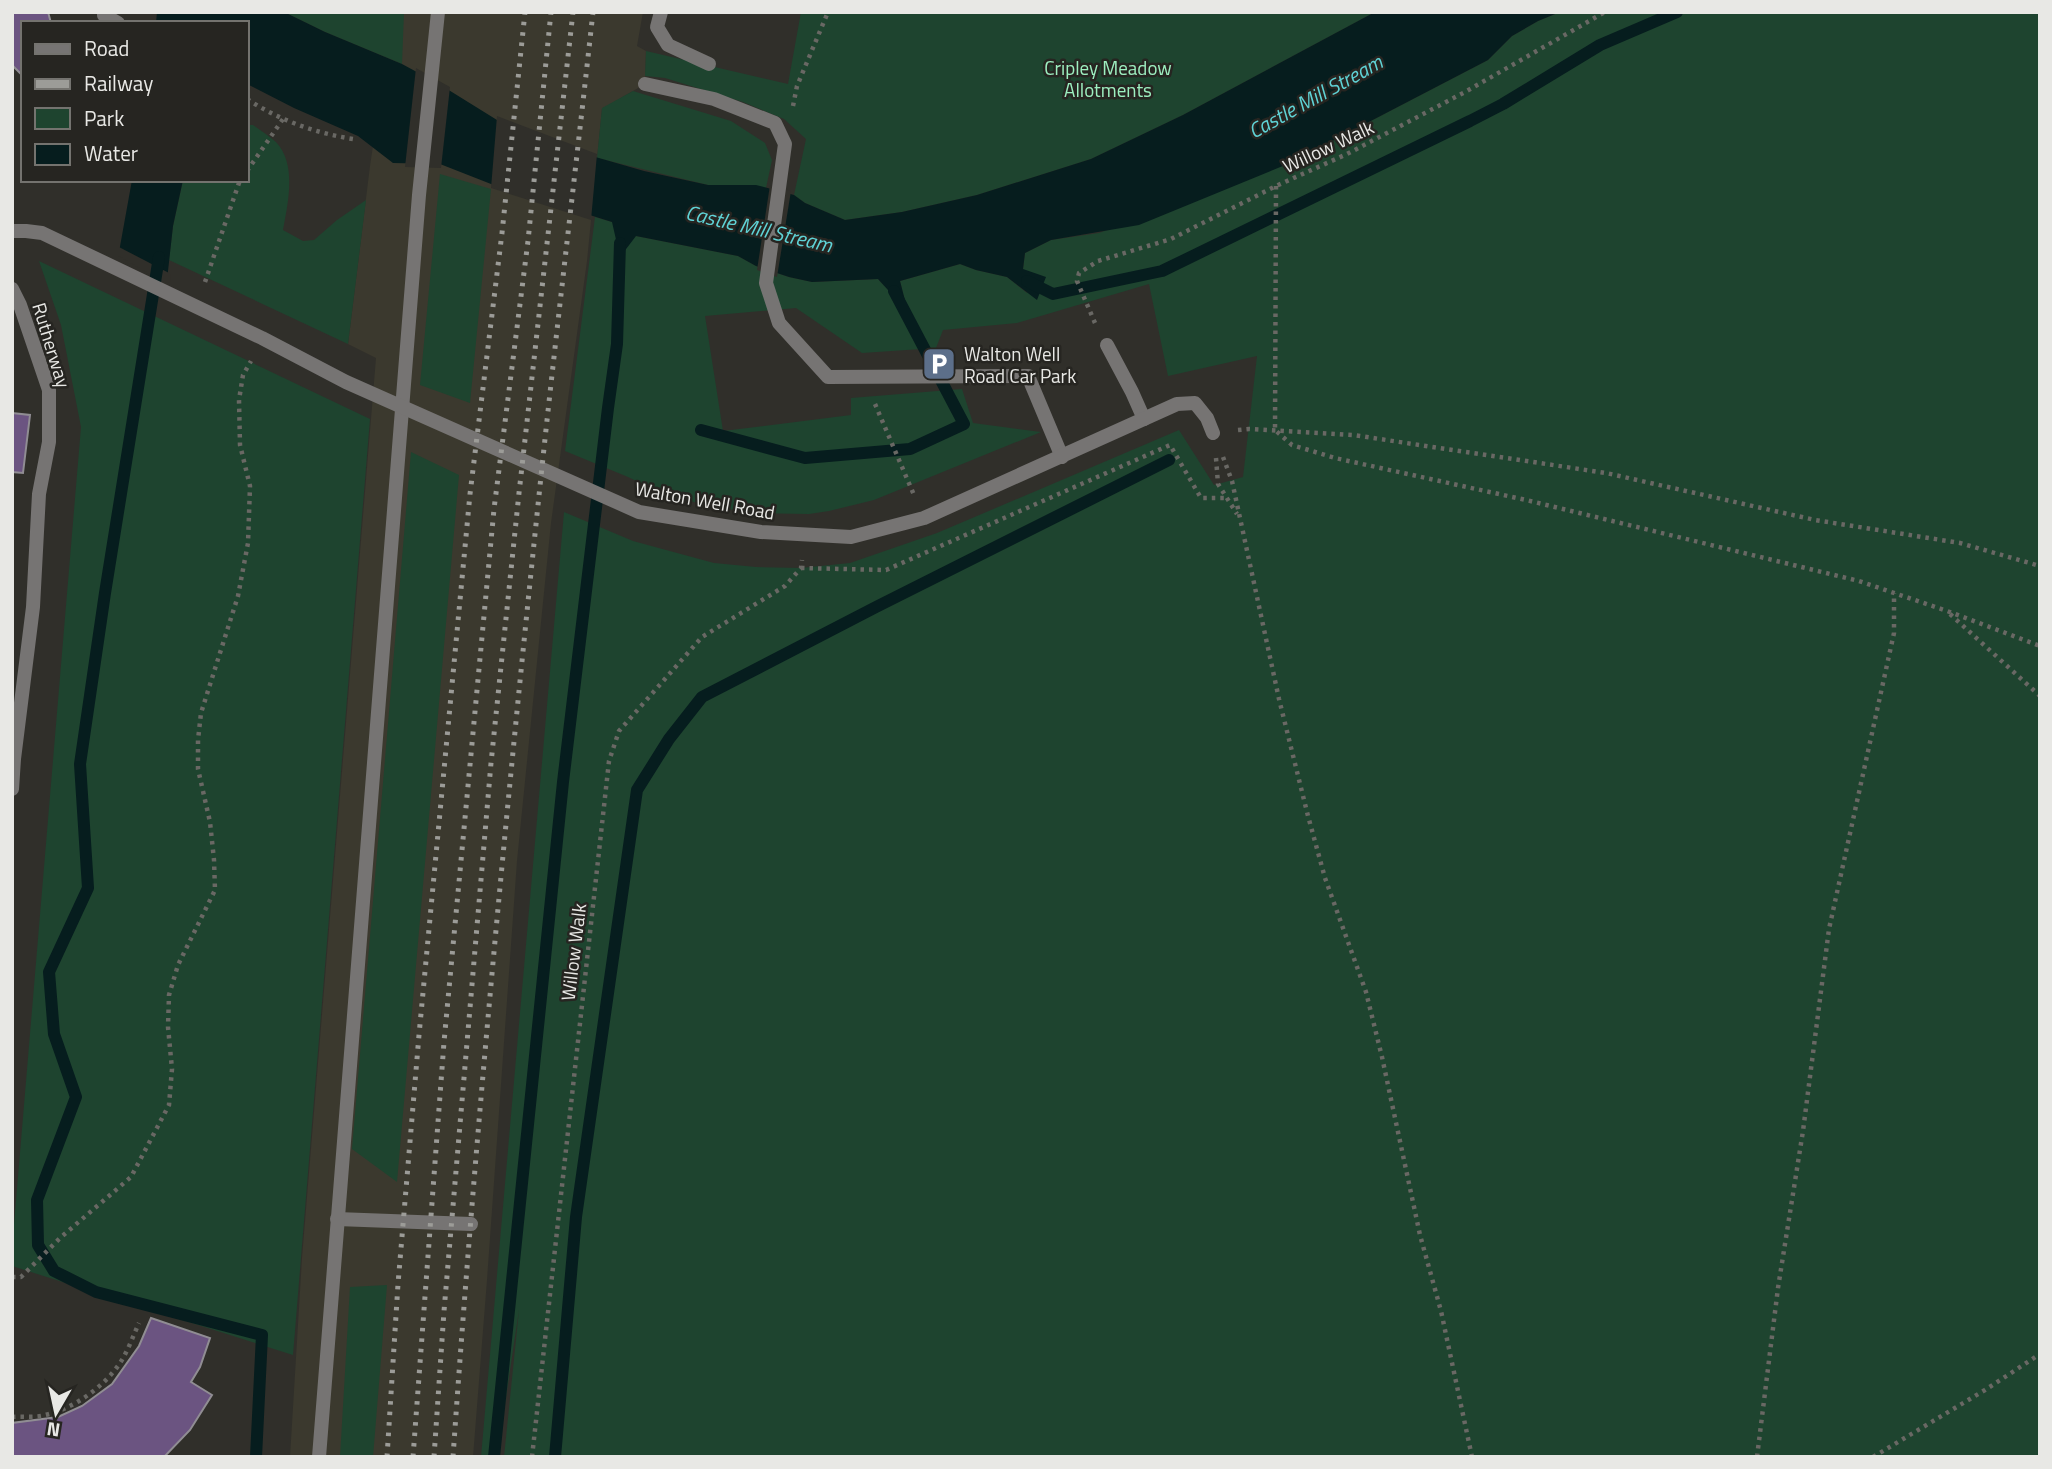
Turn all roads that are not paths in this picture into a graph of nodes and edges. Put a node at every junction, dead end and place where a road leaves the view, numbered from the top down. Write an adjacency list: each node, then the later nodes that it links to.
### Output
1 (438, 12): 12 (street)
2 (661, 12): 3 (street)
3 (709, 64)
4 (645, 84): 10 (street)
5 (12, 231): 10 (street, Walton Well Road)
6 (12, 289): 11 (street, Rutherway)
7 (1107, 345): 8 (street)
8 (1144, 419): 9 (street, Walton Well Road); 10 (street, Walton Well Road)
9 (1213, 433)
10 (1062, 457)
11 (12, 789)
12 (337, 1219): 13 (street); 14 (street)
13 (471, 1224)
14 (319, 1457)

